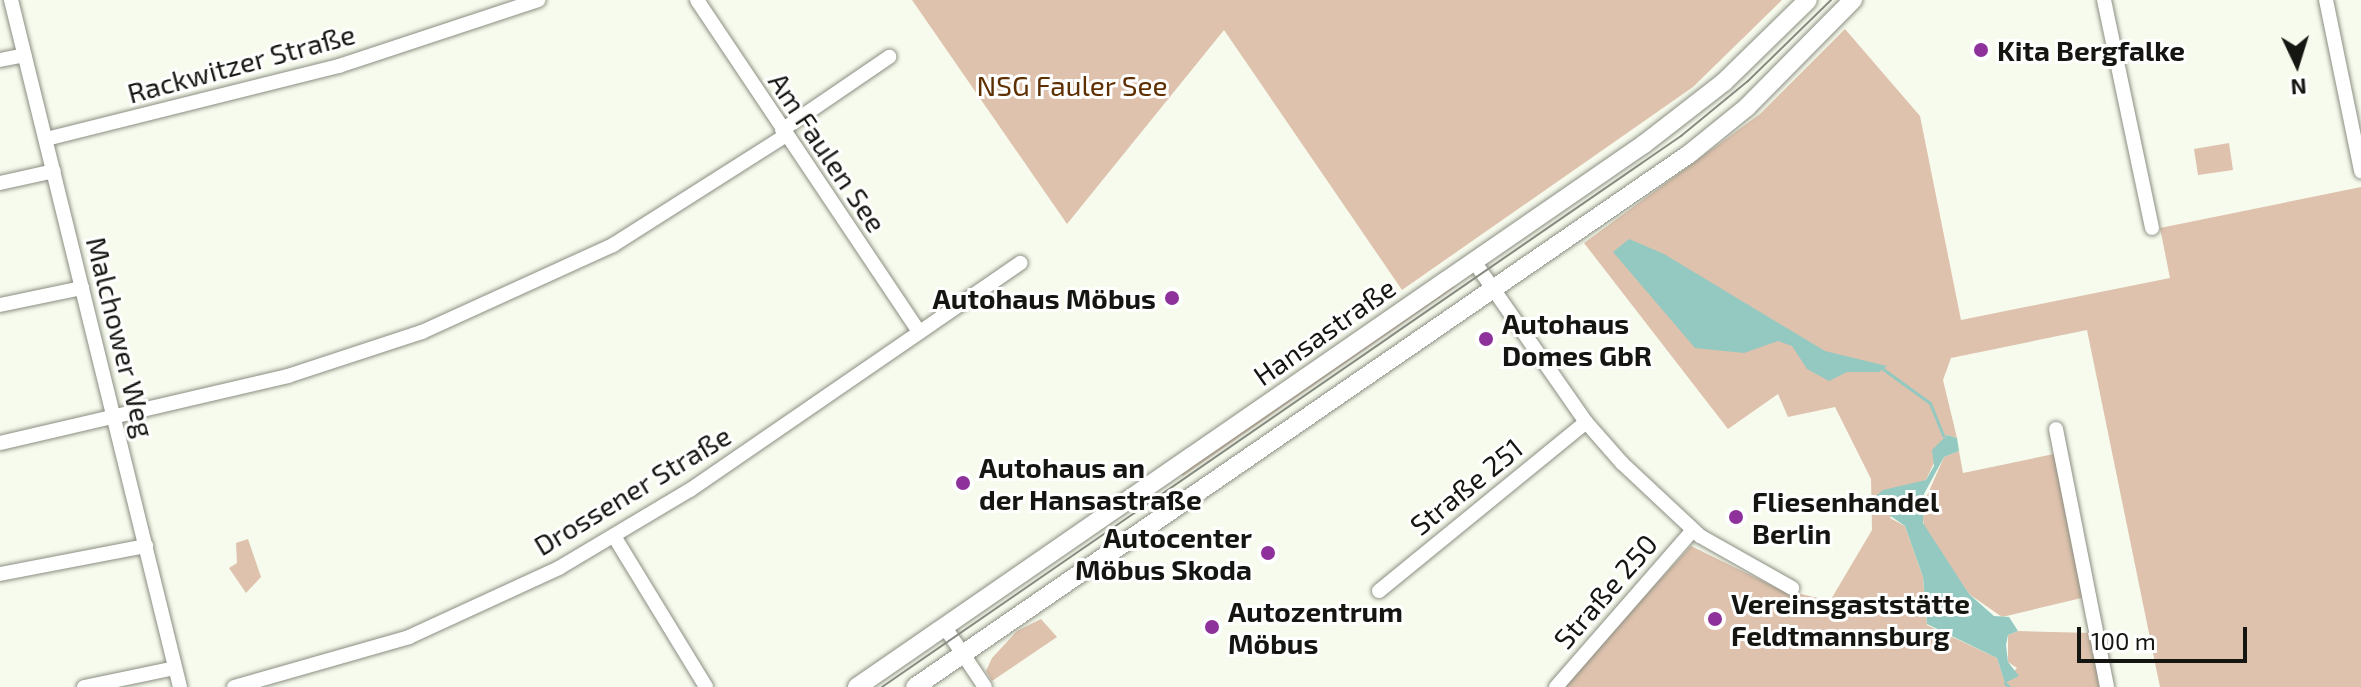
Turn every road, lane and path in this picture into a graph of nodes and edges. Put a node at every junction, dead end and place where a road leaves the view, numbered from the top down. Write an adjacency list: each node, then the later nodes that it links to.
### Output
1 (11, 0): 8 (street, Malchower Weg)
2 (538, 0): 12 (street, Rackwitzer Straße)
3 (697, 0): 11 (street, Am Faulen See)
4 (1808, 0): 17 (main road, Hansastraße)
5 (1853, 0): 20 (main road, Hansastraße)
6 (2104, 0): 16 (street)
7 (2326, 0): 14 (street)
8 (25, 55): 10 (street); 12 (street, Malchower Weg)
9 (889, 57): 11 (street)
10 (0, 60)
11 (784, 133): 22 (street, Am Faulen See); 23 (street)
12 (46, 139): 13 (street, Malchower Weg)
13 (54, 171): 15 (street); 19 (street, Malchower Weg)
14 (2361, 171)
15 (0, 183)
16 (2152, 228)
17 (1473, 260): 20 (street); 33 (main road, Hansastraße)
18 (1020, 263): 22 (street, Drossener Straße)
19 (82, 288): 21 (street); 23 (street, Malchower Weg)
20 (1493, 289): 24 (street); 34 (main road, Hansastraße)
21 (0, 305)
22 (919, 332): 28 (street, Drossener Straße)
23 (114, 419): 26 (street); 29 (street, Malchower Weg)
24 (1586, 422): 27 (street); 32 (street, Straße 251)
25 (2056, 429): 44 (street)
26 (0, 443)
27 (1693, 530): 31 (street); 43 (street, Straße 250)
28 (614, 536): 38 (street, Drossener Straße); 39 (street)
29 (146, 546): 30 (street); 35 (street, Malchower Weg)
30 (0, 574)
31 (1792, 588)
32 (1379, 591)
33 (944, 626): 34 (street); 40 (main road, Hansastraße)
34 (965, 652): 41 (main road, Hansastraße); 42 (street)
35 (175, 668): 36 (street); 37 (street, Malchower Weg)
36 (84, 687)
37 (180, 687)
38 (234, 687)
39 (706, 687)
40 (857, 687)
41 (915, 687)
42 (985, 687)
43 (1556, 687)
44 (2107, 687)

